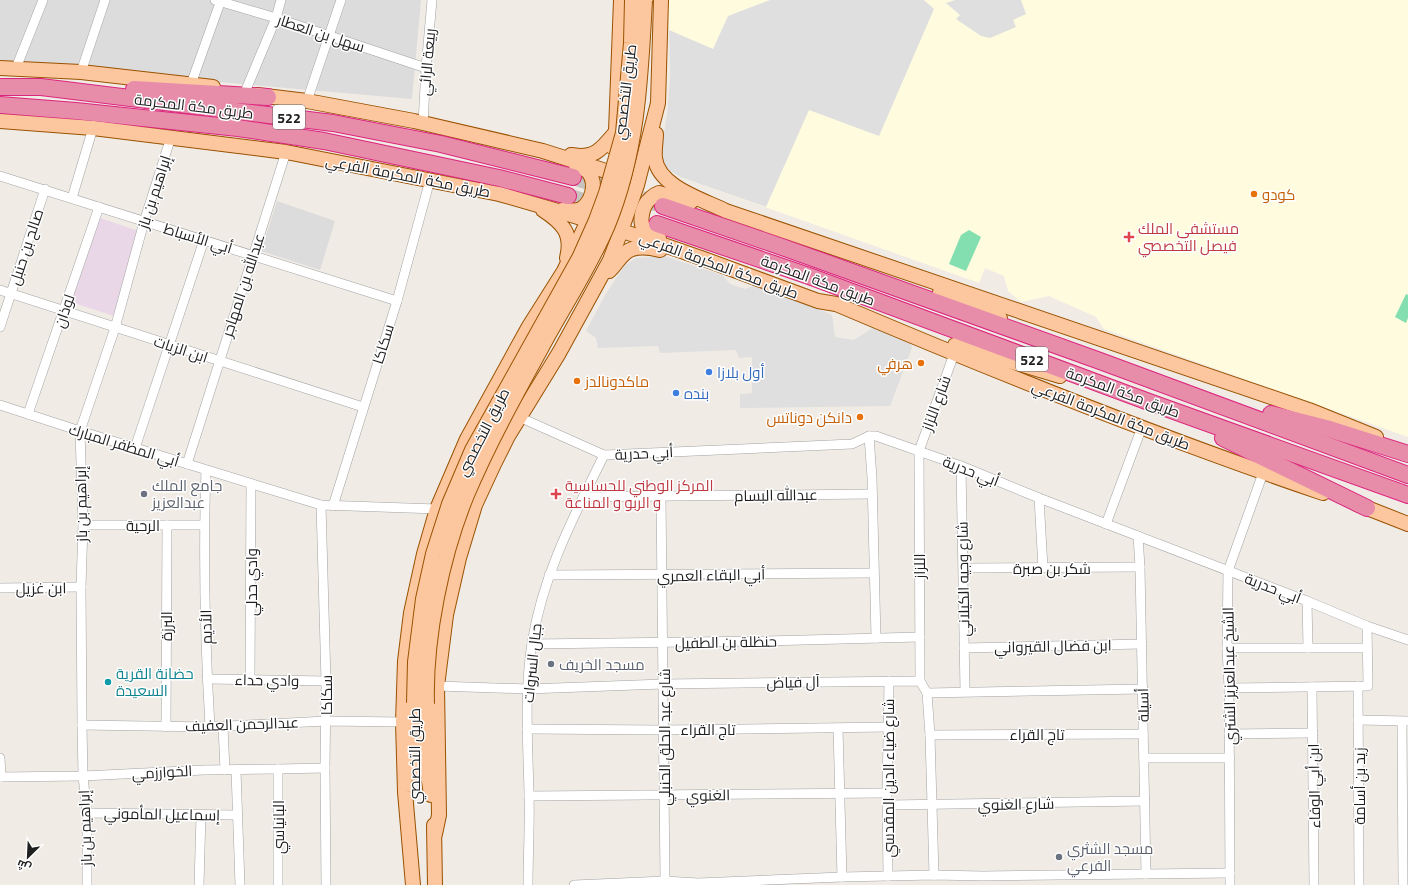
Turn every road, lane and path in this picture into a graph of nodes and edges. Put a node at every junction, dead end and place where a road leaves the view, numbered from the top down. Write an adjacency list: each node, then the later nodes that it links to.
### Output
1 (43, 0): 14 (street)
2 (105, 0): 16 (street)
3 (282, 0): 11 (street)
4 (340, 0): 12 (street)
5 (432, 0): 15 (street, ربيعة الرائي)
6 (621, 0): 30 (main road)
7 (632, 0): 136 (main road, طريق التخصصي, bridge)
8 (645, 0): 136 (main road, طريق التخصصي, bridge)
9 (661, 0): 24 (main road)
10 (219, 1): 11 (street, سهل بن العطار); 18 (street)
11 (276, 18): 12 (street, سهل بن العطار); 21 (street)
12 (328, 36): 15 (street, سهل بن العطار); 23 (street)
13 (0, 68): 14 (main road)
14 (16, 68): 16 (main road)
15 (426, 68): 28 (street, ربيعة الرائي)
16 (81, 72): 18 (main road)
17 (0, 83): 20 (main road)
18 (191, 84): 21 (main road)
19 (0, 87): 20 (highway, طريق مكة المكرمة / 522)
20 (41, 87): 22 (highway); 36 (highway, طريق مكة المكرمة / 522)
21 (245, 92): 22 (main road)
22 (268, 97): 23 (main road)
23 (307, 101): 28 (main road)
24 (658, 104): 30 (main road); 44 (main road); 48 (main road)
25 (0, 106): 26 (highway, طريق مكة المكرمة / 522)
26 (76, 111): 33 (main road); 39 (highway, طريق مكة المكرمة / 522)
27 (0, 121): 29 (main road, طريق مكة المكرمة الفرعي)
28 (422, 123): 32 (main road)
29 (93, 128): 31 (main road, طريق مكة المكرمة الفرعي); 40 (street)
30 (616, 131): 32 (main road); 34 (main road)
31 (171, 137): 33 (main road, طريق مكة المكرمة الفرعي); 46 (street, إبراهيم بن باز)
32 (542, 151): 34 (main road); 41 (main road)
33 (286, 152): 37 (main road, طريق مكة المكرمة الفرعي); 51 (street, عبدالله بن المهاجر)
34 (606, 171): 45 (main road); 48 (main road)
35 (0, 176): 38 (street, أبي الأسباط)
36 (573, 177)
37 (430, 180): 41 (main road, طريق مكة المكرمة الفرعي); 57 (street, سكاكا)
38 (45, 190): 40 (street, أبي الأسباط); 56 (street, صالح بن حنبل)
39 (568, 196)
40 (72, 198): 43 (street, أبي الأسباط)
41 (530, 203): 45 (main road, طريق مكة المكرمة الفرعي); 53 (main road)
42 (663, 206): 64 (highway, طريق مكة المكرمة / 522)
43 (99, 207): 46 (street, أبي الأسباط); 59 (street, لوذان)
44 (726, 211): 50 (main road); 52 (main road)
45 (588, 221): 48 (main road, طريق مكة المكرمة الفرعي); 53 (main road)
46 (144, 222): 49 (street, أبي الأسباط); 61 (street, إبراهيم بن باز)
47 (656, 224): 67 (highway, طريق مكة المكرمة / 522)
48 (621, 231): 52 (main road, طريق مكة المكرمة الفرعي); 54 (main road)
49 (204, 240): 51 (street, أبي الأسباط); 62 (street)
50 (839, 249): 64 (main road); 76 (main road)
51 (253, 255): 57 (street, أبي الأسباط); 65 (street, عبدالله بن المهاجر)
52 (704, 259): 54 (main road); 58 (main road, طريق مكة المكرمة الفرعي)
53 (564, 271): 94 (main road)
54 (598, 282): 71 (main road)
55 (0, 290): 56 (street, ابن الزيات)
56 (11, 294): 59 (street, ابن الزيات); 60 (street, صالح بن حنبل)
57 (396, 301): 69 (street, سكاكا)
58 (836, 304): 63 (main road, طريق مكة المكرمة الفرعي); 67 (main road)
59 (63, 311): 61 (street, ابن الزيات); 70 (street, لوذان)
60 (0, 327)
61 (115, 328): 62 (street, ابن الزيات); 73 (street, إبراهيم بن باز)
62 (170, 345): 65 (street, ابن الزيات); 75 (street)
63 (954, 354): 72 (main road, طريق مكة المكرمة الفرعي); 77 (street, شارع اللزاز)
64 (1100, 360): 66 (highway, طريق مكة المكرمة / 522)
65 (219, 361): 69 (street, ابن الزيات); 80 (street, عبدالله بن المهاجر)
66 (1181, 390): 78 (highway); 84 (highway, طريق مكة المكرمة / 522)
67 (1149, 402): 87 (highway, طريق مكة المكرمة / 522); 93 (highway)
68 (0, 405): 70 (street, أبي المظفر المبارك)
69 (363, 407): 92 (street, سكاكا)
70 (28, 414): 73 (street, أبي المظفر المبارك)
71 (520, 417): 79 (street, أبي حدرية); 128 (main road)
72 (1142, 427): 83 (main road, طريق مكة المكرمة الفرعي); 95 (street)
73 (80, 431): 75 (street, أبي المظفر المبارك); 98 (street, إبراهيم بن باز)
74 (869, 436): 77 (street, أبي حدرية); 79 (street, أبي حدرية); 86 (street)
75 (135, 448): 80 (street, أبي المظفر المبارك)
76 (1408, 449)
77 (919, 451): 81 (street, أبي حدرية); 112 (street, اللزاز)
78 (1408, 454)
79 (604, 455): 89 (street, جبال السروات)
80 (186, 464): 82 (street, أبي المظفر المبارك)
81 (961, 466): 90 (street, أبي حدرية); 102 (street, شارع وجيه الكيلاني)
82 (206, 470): 85 (street, أبي المظفر المبارك); 97 (street, الأديم)
83 (1263, 473): 93 (main road, طريق مكة المكرمة الفرعي); 104 (street, الشيخ عبدالعزيز الشتري)
84 (1408, 475)
85 (251, 484): 91 (street, أبي المظفر المبارك); 123 (street, وادي حدلي)
86 (872, 494): 88 (street, عبدالله البسام); 105 (street)
87 (1408, 495)
88 (661, 496): 89 (street, عبدالله البسام); 107 (street, شارع عبد الحلق الحنبلي)
89 (584, 497): 106 (street, جبال السروات)
90 (1038, 498): 95 (street, أبي حدرية); 103 (street)
91 (321, 505): 92 (street, أبي المظفر المبارك); 124 (street, سكاكا)
92 (333, 506): 94 (street, أبي المظفر المبارك)
93 (1367, 508): 96 (main road, طريق مكة المكرمة الفرعي)
94 (437, 509): 139 (main road)
95 (1106, 524): 100 (street, أبي حدرية)
96 (1408, 524)
97 (204, 525): 99 (street, الرحية); 122 (street, الأديم)
98 (83, 526): 99 (street, الرحية); 108 (street, إبراهيم بن باز)
99 (167, 526): 142 (street, البرزة)
100 (1138, 536): 101 (street, أسيلة); 104 (street, أبي حدرية)
101 (1140, 567): 103 (street, شكر بن صبرة); 117 (street, أسيلة)
102 (964, 568): 103 (street, شكر بن صبرة); 118 (street, شارع وجيه الكيلاني)
103 (1043, 568)
104 (1228, 570): 110 (street, أبي حدرية); 119 (street, الشيخ عبدالعزيز الشتري)
105 (874, 573): 107 (street, أبي البقاء العمري); 113 (street)
106 (549, 576): 107 (street, أبي البقاء العمري); 116 (street, جبال السروات)
107 (662, 576): 115 (street, شارع عبد الحلق الحنبلي)
108 (81, 587): 109 (street, ابن غزيل); 141 (street, إبراهيم بن باز)
109 (0, 588)
110 (1307, 601): 111 (street, أبي حدرية); 120 (street)
111 (1367, 626): 114 (street, أبي حدرية); 121 (street)
112 (920, 637): 113 (street, حنظلة بن الطفيل); 126 (street, اللزاز)
113 (876, 638): 115 (street, حنظلة بن الطفيل)
114 (1408, 640)
115 (663, 643): 116 (street, حنظلة بن الطفيل); 127 (street, شارع عبد الحلق الحنبلي)
116 (532, 644): 131 (street, جبال السروات)
117 (1142, 644): 118 (street, ابن فضال القيرواني); 133 (street, أسيلة)
118 (964, 648): 134 (street, شارع وجيه الكيلاني)
119 (1227, 648): 120 (street); 132 (street, الشيخ عبدالعزيز الشتري)
120 (1308, 648): 121 (street)
121 (1367, 648): 129 (street)
122 (207, 679): 123 (street, وادي حداء); 143 (street, الأديم)
123 (250, 680): 124 (street, وادي حداء)
124 (326, 681): 138 (street, سكاكا)
125 (889, 681): 126 (street, آل فياض); 127 (street, آل فياض); 145 (street, شارع ضياء الدين المقدسي)
126 (920, 681): 135 (street)
127 (663, 684): 131 (street, آل فياض); 147 (street, شارع عبد الحلق الحنبلي)
128 (437, 686): 131 (street, آل فياض); 172 (main road)
129 (1358, 686): 130 (street); 137 (street, زيد بن أسامة)
130 (1312, 687): 132 (street); 148 (street, ابن أبي الوفاء)
131 (528, 688): 146 (street, جبال السروات)
132 (1229, 688): 150 (street, الشيخ عبدالعزيز الشتري)
133 (1143, 689): 134 (street); 149 (street, أسيلة)
134 (965, 692): 135 (street)
135 (927, 693): 151 (street)
136 (421, 704): 172 (main road, طريق التخصصي); 188 (main road, طريق التخصصي)
137 (1358, 720): 140 (street); 194 (street, زيد بن أسامة)
138 (326, 721): 139 (street, عبدالرحمن العفيف); 143 (street, عبدالرحمن العفيف); 155 (street, سكاكا)
139 (403, 722): 188 (main road)
140 (1405, 722): 168 (street)
141 (82, 725): 142 (street, عبدالرحمن العفيف); 159 (street, إبراهيم بن باز)
142 (166, 727): 143 (street, عبدالرحمن العفيف)
143 (210, 727): 157 (street)
144 (838, 728): 145 (street, تاج القراء); 147 (street, تاج القراء); 161 (street)
145 (889, 728): 162 (street, شارع ضياء الدين المقدسي)
146 (527, 729): 147 (street, تاج القراء); 164 (street, جبال السروات)
147 (663, 730): 163 (street, شارع عبد الحلق الحنبلي)
148 (1313, 733): 150 (street); 193 (street, ابن أبي الوفاء)
149 (1143, 734): 151 (street, تاج القراء); 153 (street, أسيلة)
150 (1230, 734): 154 (street, الشيخ عبدالعزيز الشتري)
151 (930, 735): 167 (street)
152 (0, 758): 160 (street)
153 (1144, 758): 154 (street); 165 (street, أسيلة)
154 (1230, 758): 173 (street, الشيخ عبدالعزيز الشتري)
155 (325, 768): 156 (street, الخوارزمي); 187 (street, سكاكا)
156 (278, 769): 158 (street, الخوارزمي); 186 (street, البانياسي)
157 (225, 770): 158 (street, الخوارزمي); 159 (street, الخوارزمي)
158 (236, 770): 171 (street)
159 (83, 776): 160 (street, الخوارزمي); 169 (street, إبراهيم بن باز)
160 (0, 777)
161 (840, 793): 162 (street, الغنوي); 163 (street, الغنوي); 177 (street)
162 (887, 793): 166 (street, شارع ضياء الدين المقدسي)
163 (664, 795): 164 (street, الغنوي); 179 (street, شارع عبد الحلق الحنبلي)
164 (529, 796): 190 (street, جبال السروات)
165 (1145, 801): 167 (street, شارع الغنوي); 174 (street, أسيلة)
166 (888, 805): 167 (street, شارع الغنوي); 176 (street, شارع ضياء الدين المقدسي)
167 (932, 805): 175 (street)
168 (1405, 806): 195 (street)
169 (87, 813): 170 (street, إسماعيل المأموني); 183 (street, إبراهيم بن باز)
170 (201, 815): 171 (street, إسماعيل المأموني); 184 (street)
171 (237, 815): 185 (street)
172 (435, 834): 189 (main road, طريق التخصصي)
173 (1230, 873): 174 (street); 192 (street, الشيخ عبدالعزيز الشتري)
174 (1146, 874): 178 (street)
175 (934, 875): 176 (street); 178 (street)
176 (888, 876): 177 (street)
177 (842, 877): 180 (street)
178 (983, 880)
179 (665, 881): 182 (street); 191 (street)
180 (786, 882): 181 (street)
181 (741, 883): 182 (street)
182 (698, 884)
183 (87, 885)
184 (199, 885)
185 (240, 885)
186 (278, 885)
187 (326, 885)
188 (414, 885)
189 (435, 885)
190 (528, 885)
191 (574, 885)
192 (1230, 885)
193 (1314, 885)
194 (1359, 885)
195 (1403, 885)

